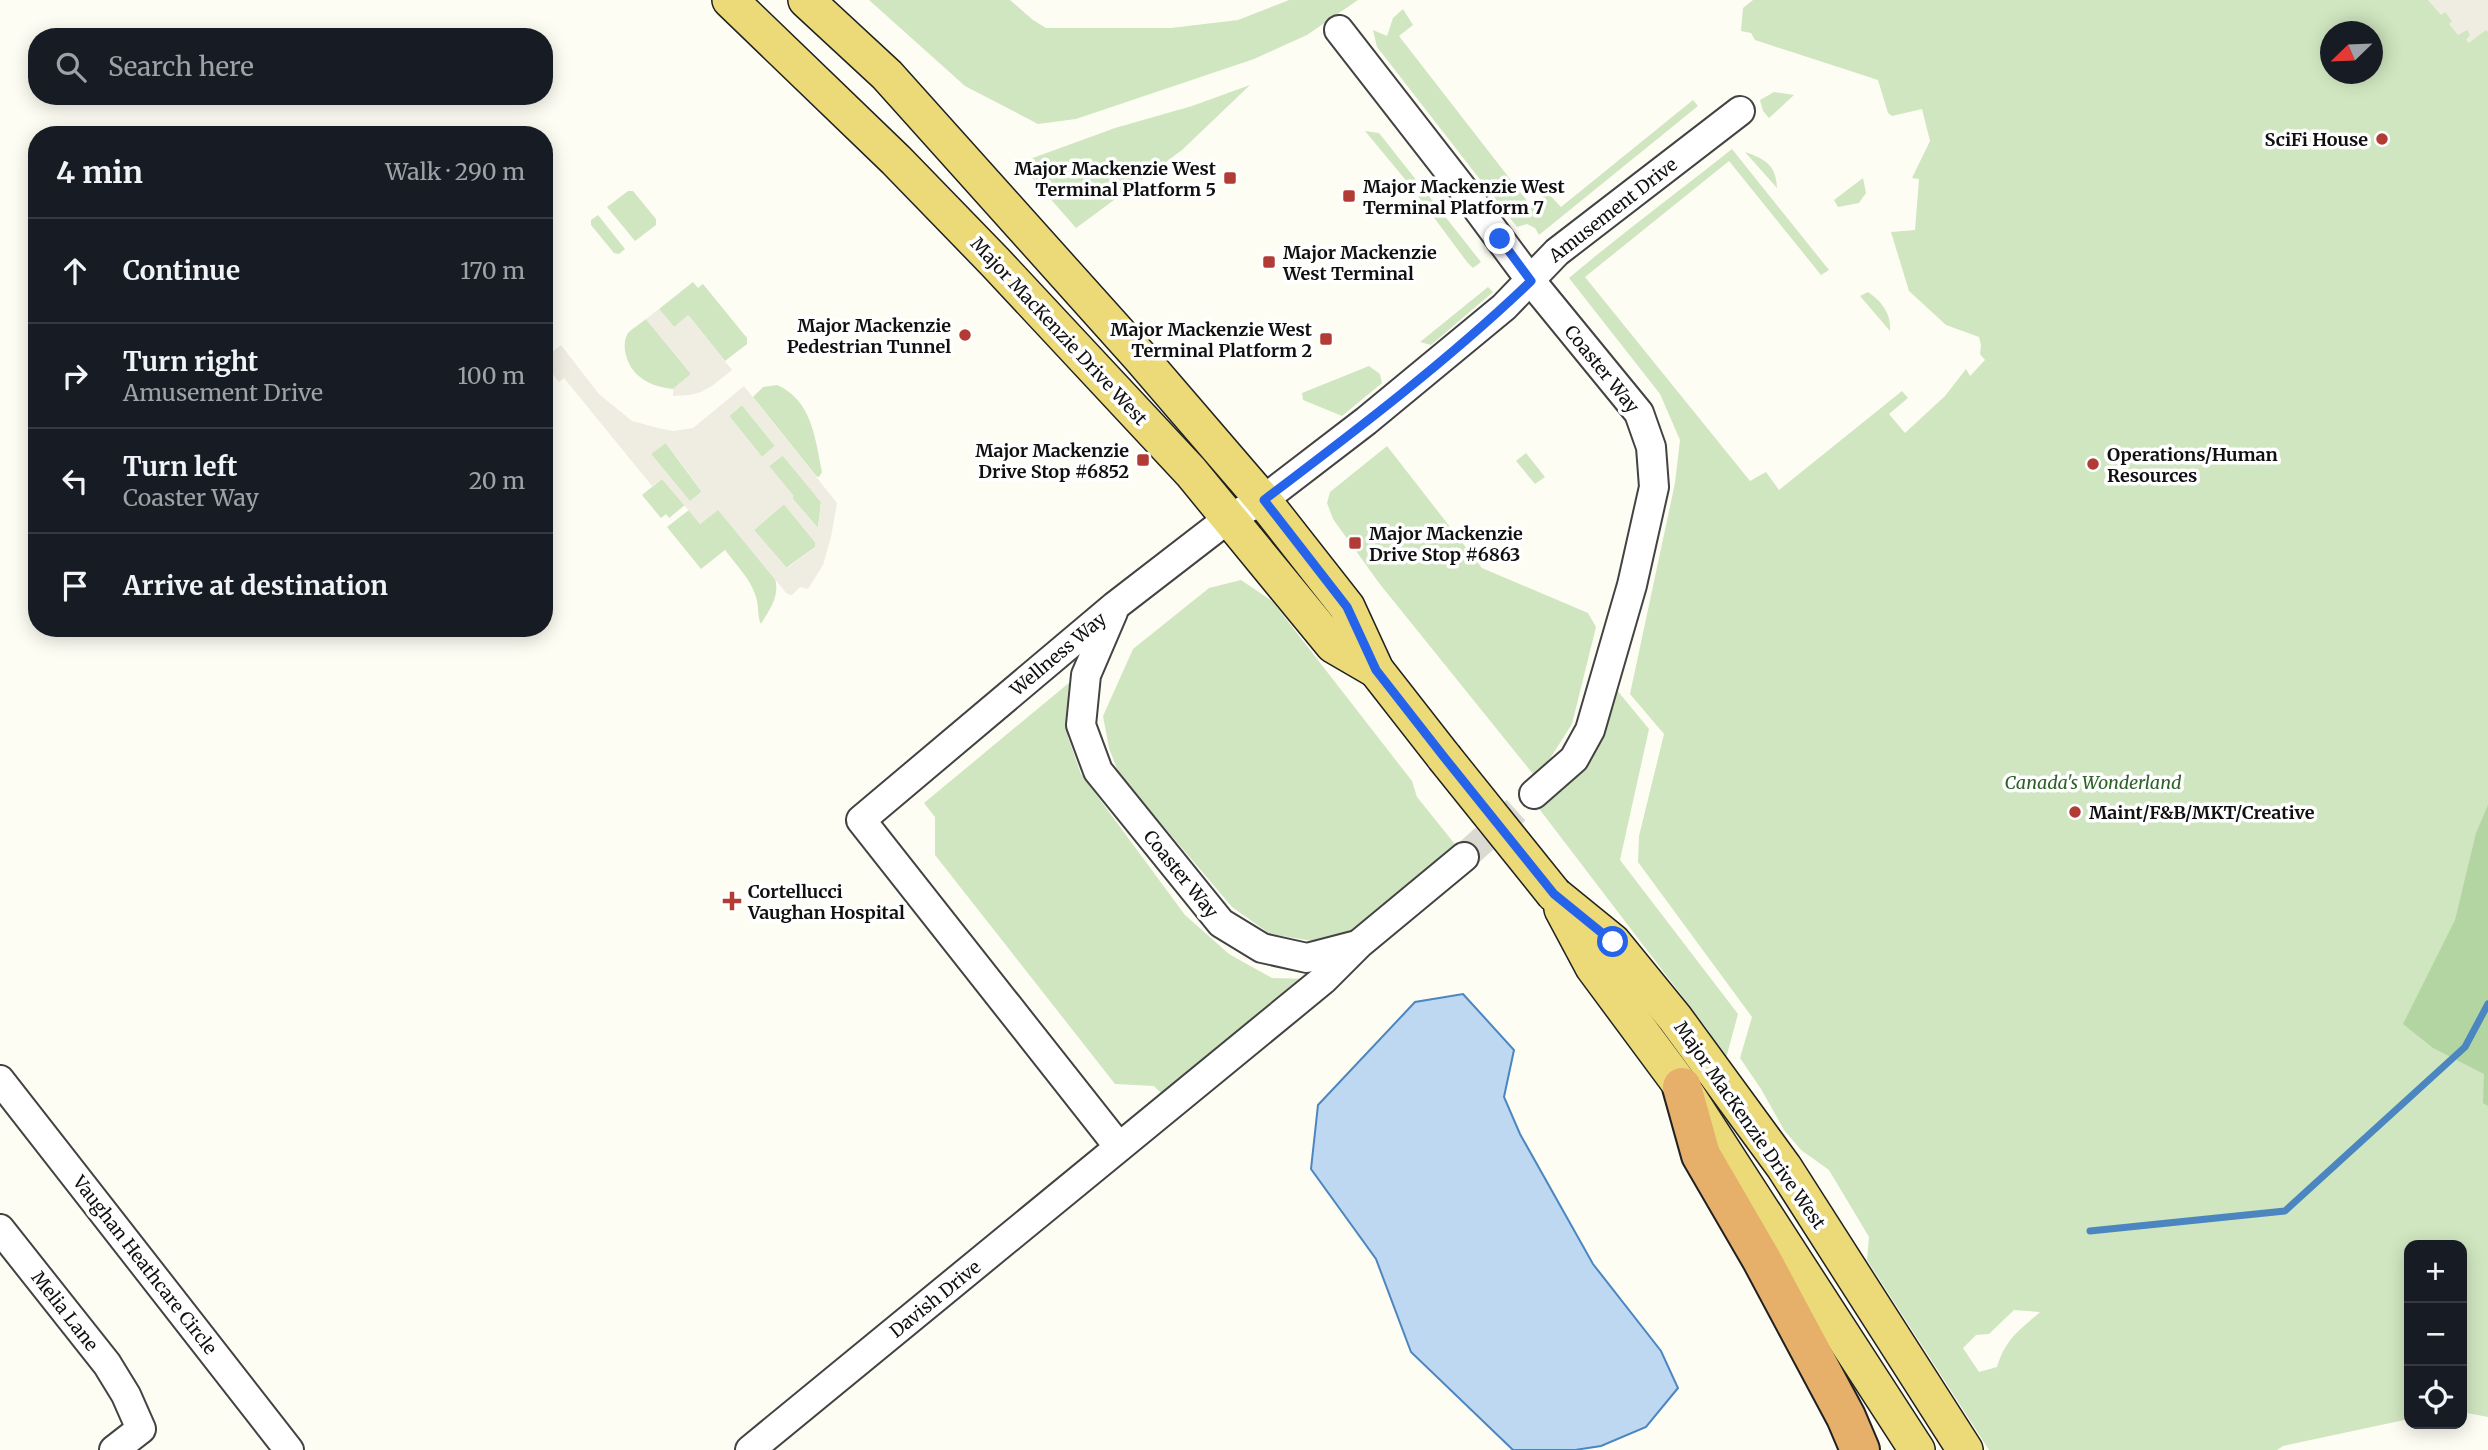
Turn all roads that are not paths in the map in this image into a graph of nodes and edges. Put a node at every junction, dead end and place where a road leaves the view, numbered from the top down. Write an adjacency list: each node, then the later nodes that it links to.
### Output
1 (730, 0): 7 (main road, Major MacKenzie Drive West)
2 (806, 0): 6 (main road, Major MacKenzie Drive West)
3 (1339, 30): 5 (street, Coaster Way)
4 (1740, 111): 5 (street, Amusement Drive)
5 (1531, 281): 6 (street, Amusement Drive); 10 (street, Coaster Way)
6 (1264, 500): 7 (street, Wellness Way); 9 (main road, Major MacKenzie Drive West)
7 (1229, 518): 8 (street, Wellness Way); 9 (main road, Major MacKenzie Drive West)
8 (1115, 606): 13 (street, Coaster Way); 16 (street, Wellness Way)
9 (1376, 670): 12 (main road, Major MacKenzie Drive West, bridge)
10 (1534, 794)
11 (1464, 857): 13 (street, Coaster Way)
12 (1554, 894): 15 (main road, Major MacKenzie Drive West); 23 (main road, Major MacKenzie Drive West)
13 (1359, 944): 16 (street, Davish Drive)
14 (0, 1080): 19 (street, Vaughan Heathcare Circle)
15 (1682, 1087): 21 (highway); 22 (main road, Major MacKenzie Drive West)
16 (1119, 1147): 20 (street, Davish Drive)
17 (0, 1229): 18 (street, Melia Lane)
18 (114, 1450)
19 (289, 1450)
20 (750, 1450)
21 (1860, 1450)
22 (1917, 1450)
23 (1965, 1450)

